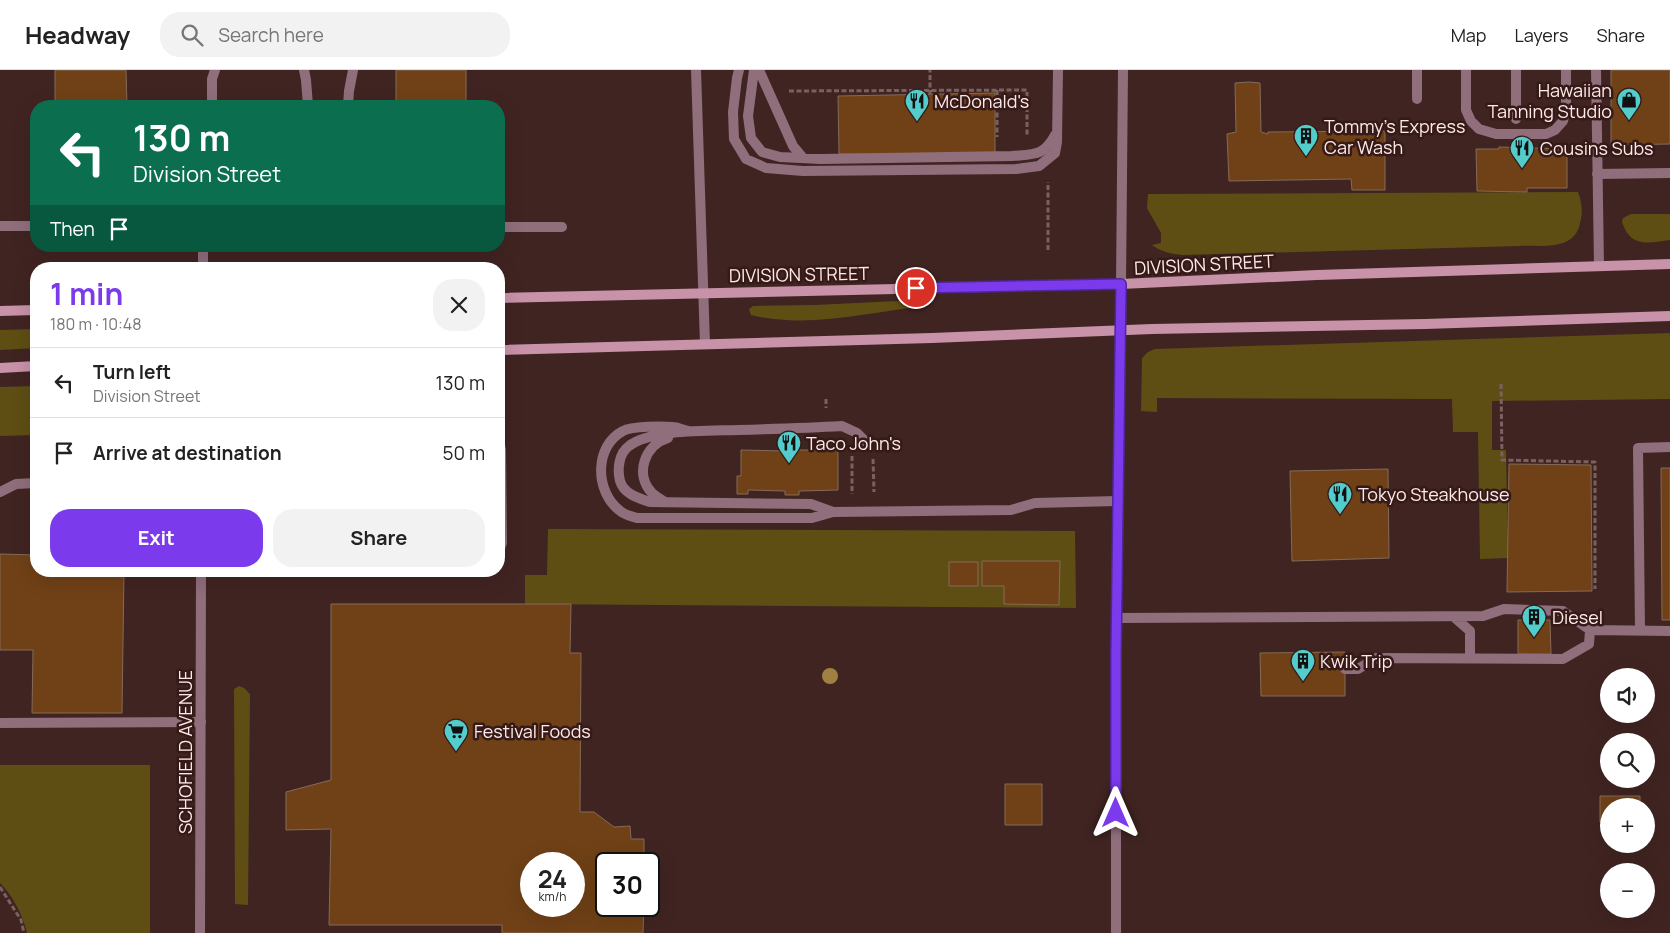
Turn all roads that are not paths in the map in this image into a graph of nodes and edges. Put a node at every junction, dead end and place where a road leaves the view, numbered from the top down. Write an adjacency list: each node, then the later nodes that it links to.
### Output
1 (215, 70): 16 (street)
2 (304, 70): 17 (street)
3 (354, 70): 18 (street)
4 (696, 70): 31 (street)
5 (739, 70): 20 (street)
6 (754, 70): 21 (street)
7 (759, 70): 21 (street)
8 (1058, 70): 20 (street)
9 (1123, 70): 30 (street)
10 (1417, 70): 15 (street)
11 (1466, 70): 13 (street)
12 (1516, 70): 19 (street)
13 (1566, 70)
14 (1596, 70): 23 (street)
15 (1417, 99)
16 (212, 100)
17 (308, 100)
18 (348, 100)
19 (1516, 118)
20 (1057, 130): 21 (street)
21 (803, 158)
22 (1670, 173): 23 (street)
23 (1597, 174): 29 (street)
24 (0, 226): 25 (street)
25 (30, 226)
26 (505, 228): 27 (street)
27 (562, 228)
28 (1670, 264): 29 (main road, DIVISION STREET)
29 (1599, 266): 30 (main road, DIVISION STREET)
30 (1121, 284): 31 (main road, DIVISION STREET); 36 (street)
31 (704, 293): 32 (main road, DIVISION STREET); 37 (street)
32 (505, 298)
33 (30, 310): 34 (main road)
34 (0, 311)
35 (1670, 316): 36 (main road)
36 (1120, 331): 37 (main road); 46 (street)
37 (705, 344): 38 (main road)
38 (505, 350)
39 (30, 366): 40 (main road)
40 (0, 368)
41 (688, 432): 42 (street); 47 (street); 47 (street); 48 (street)
42 (866, 442)
43 (1670, 447): 53 (street)
44 (30, 483): 45 (street)
45 (0, 492)
46 (1118, 501): 48 (street); 51 (street)
47 (666, 503): 48 (street)
48 (833, 512)
49 (201, 577): 57 (street, SCHOFIELD AVENUE)
50 (1454, 617): 51 (street); 52 (street); 55 (street)
51 (1116, 618): 60 (street)
52 (1590, 630): 53 (street); 55 (street)
53 (1640, 631): 54 (street)
54 (1670, 631)
55 (1470, 658): 56 (street)
56 (1344, 669)
57 (201, 722): 58 (street); 59 (street, SCHOFIELD AVENUE)
58 (0, 723)
59 (200, 933)
60 (1116, 933)

